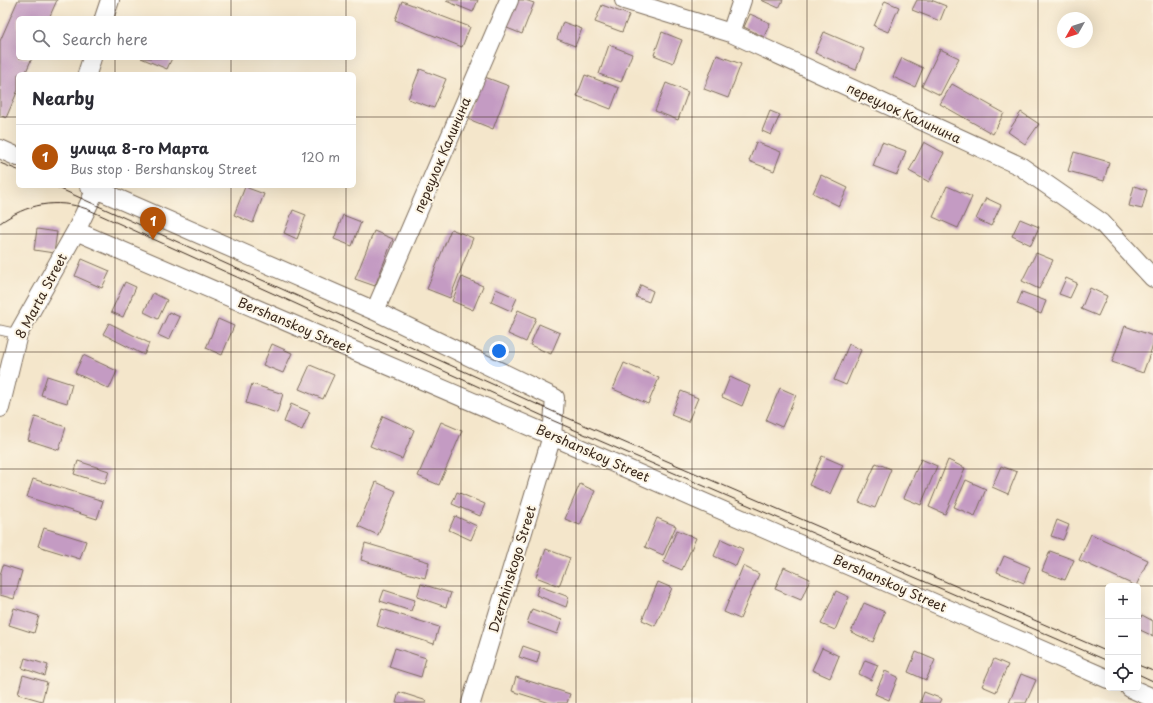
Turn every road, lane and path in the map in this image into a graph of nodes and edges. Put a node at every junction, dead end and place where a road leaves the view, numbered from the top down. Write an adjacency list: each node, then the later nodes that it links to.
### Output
1 (110, 0): 5 (street)
2 (509, 0): 15 (street, переулок Калинина)
3 (624, 0): 6 (street, переулок Калинина)
4 (742, 0): 6 (street)
5 (105, 16)
6 (731, 33): 14 (street, переулок Калинина)
7 (91, 60): 8 (street)
8 (88, 72)
9 (0, 149): 10 (street)
10 (16, 156)
11 (93, 188): 13 (street, 8 Marta Street)
12 (95, 188): 15 (street)
13 (76, 231): 17 (street, 8 Marta Street); 19 (street, Bershanskoy Street)
14 (1153, 278)
15 (375, 311): 19 (street, Dzerzhinskogo Street)
16 (0, 330): 17 (lane)
17 (18, 334): 18 (street, 8 Marta Street)
18 (0, 408)
19 (552, 436): 20 (street, Bershanskoy Street); 23 (street, Dzerzhinskogo Street)
20 (1105, 677)
21 (1137, 691): 22 (street)
22 (1153, 698)
23 (472, 703)

